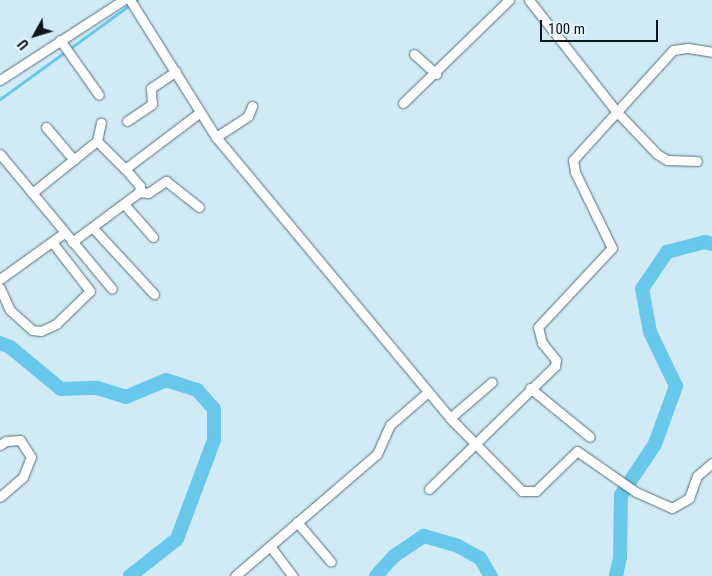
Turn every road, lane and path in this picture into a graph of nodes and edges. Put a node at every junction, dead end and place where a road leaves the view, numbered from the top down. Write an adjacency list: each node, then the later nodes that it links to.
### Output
1 (123, 0): 5 (street)
2 (509, 0): 9 (street)
3 (529, 0): 14 (street)
4 (132, 4): 8 (street)
5 (65, 47): 10 (street); 11 (street)
6 (712, 52): 14 (street)
7 (414, 54): 9 (street)
8 (176, 71): 15 (street); 16 (street)
9 (436, 74): 12 (street)
10 (0, 80)
11 (98, 95)
12 (403, 103)
13 (252, 106): 19 (street)
14 (616, 110): 23 (street); 41 (street)
15 (199, 113): 19 (street); 25 (street)
16 (127, 121)
17 (101, 122): 20 (street)
18 (46, 127): 22 (street)
19 (216, 136): 42 (street)
20 (97, 141): 22 (street); 25 (street)
21 (0, 154): 24 (street)
22 (74, 160): 28 (street)
23 (697, 161)
24 (8, 164): 26 (street); 28 (street)
25 (125, 169): 27 (street)
26 (0, 170)
27 (139, 192): 29 (street); 30 (street)
28 (32, 193): 32 (street)
29 (124, 204): 31 (street); 33 (street)
30 (200, 207)
31 (93, 228): 35 (street); 39 (street)
32 (64, 233): 34 (street); 35 (street)
33 (153, 237)
34 (52, 242): 36 (street); 37 (street)
35 (72, 242): 38 (street)
36 (0, 279)
37 (0, 288)
38 (112, 289)
39 (154, 294)
40 (492, 382): 43 (street)
41 (530, 388): 44 (street); 46 (street)
42 (428, 392): 43 (street); 50 (street)
43 (450, 418): 46 (street)
44 (590, 437)
45 (0, 445): 49 (street)
46 (476, 445): 47 (street); 48 (street)
47 (712, 463)
48 (429, 489)
49 (0, 496)
50 (296, 522): 51 (street); 52 (street)
51 (270, 546): 53 (street); 54 (street)
52 (331, 562)
53 (235, 576)
54 (293, 576)

